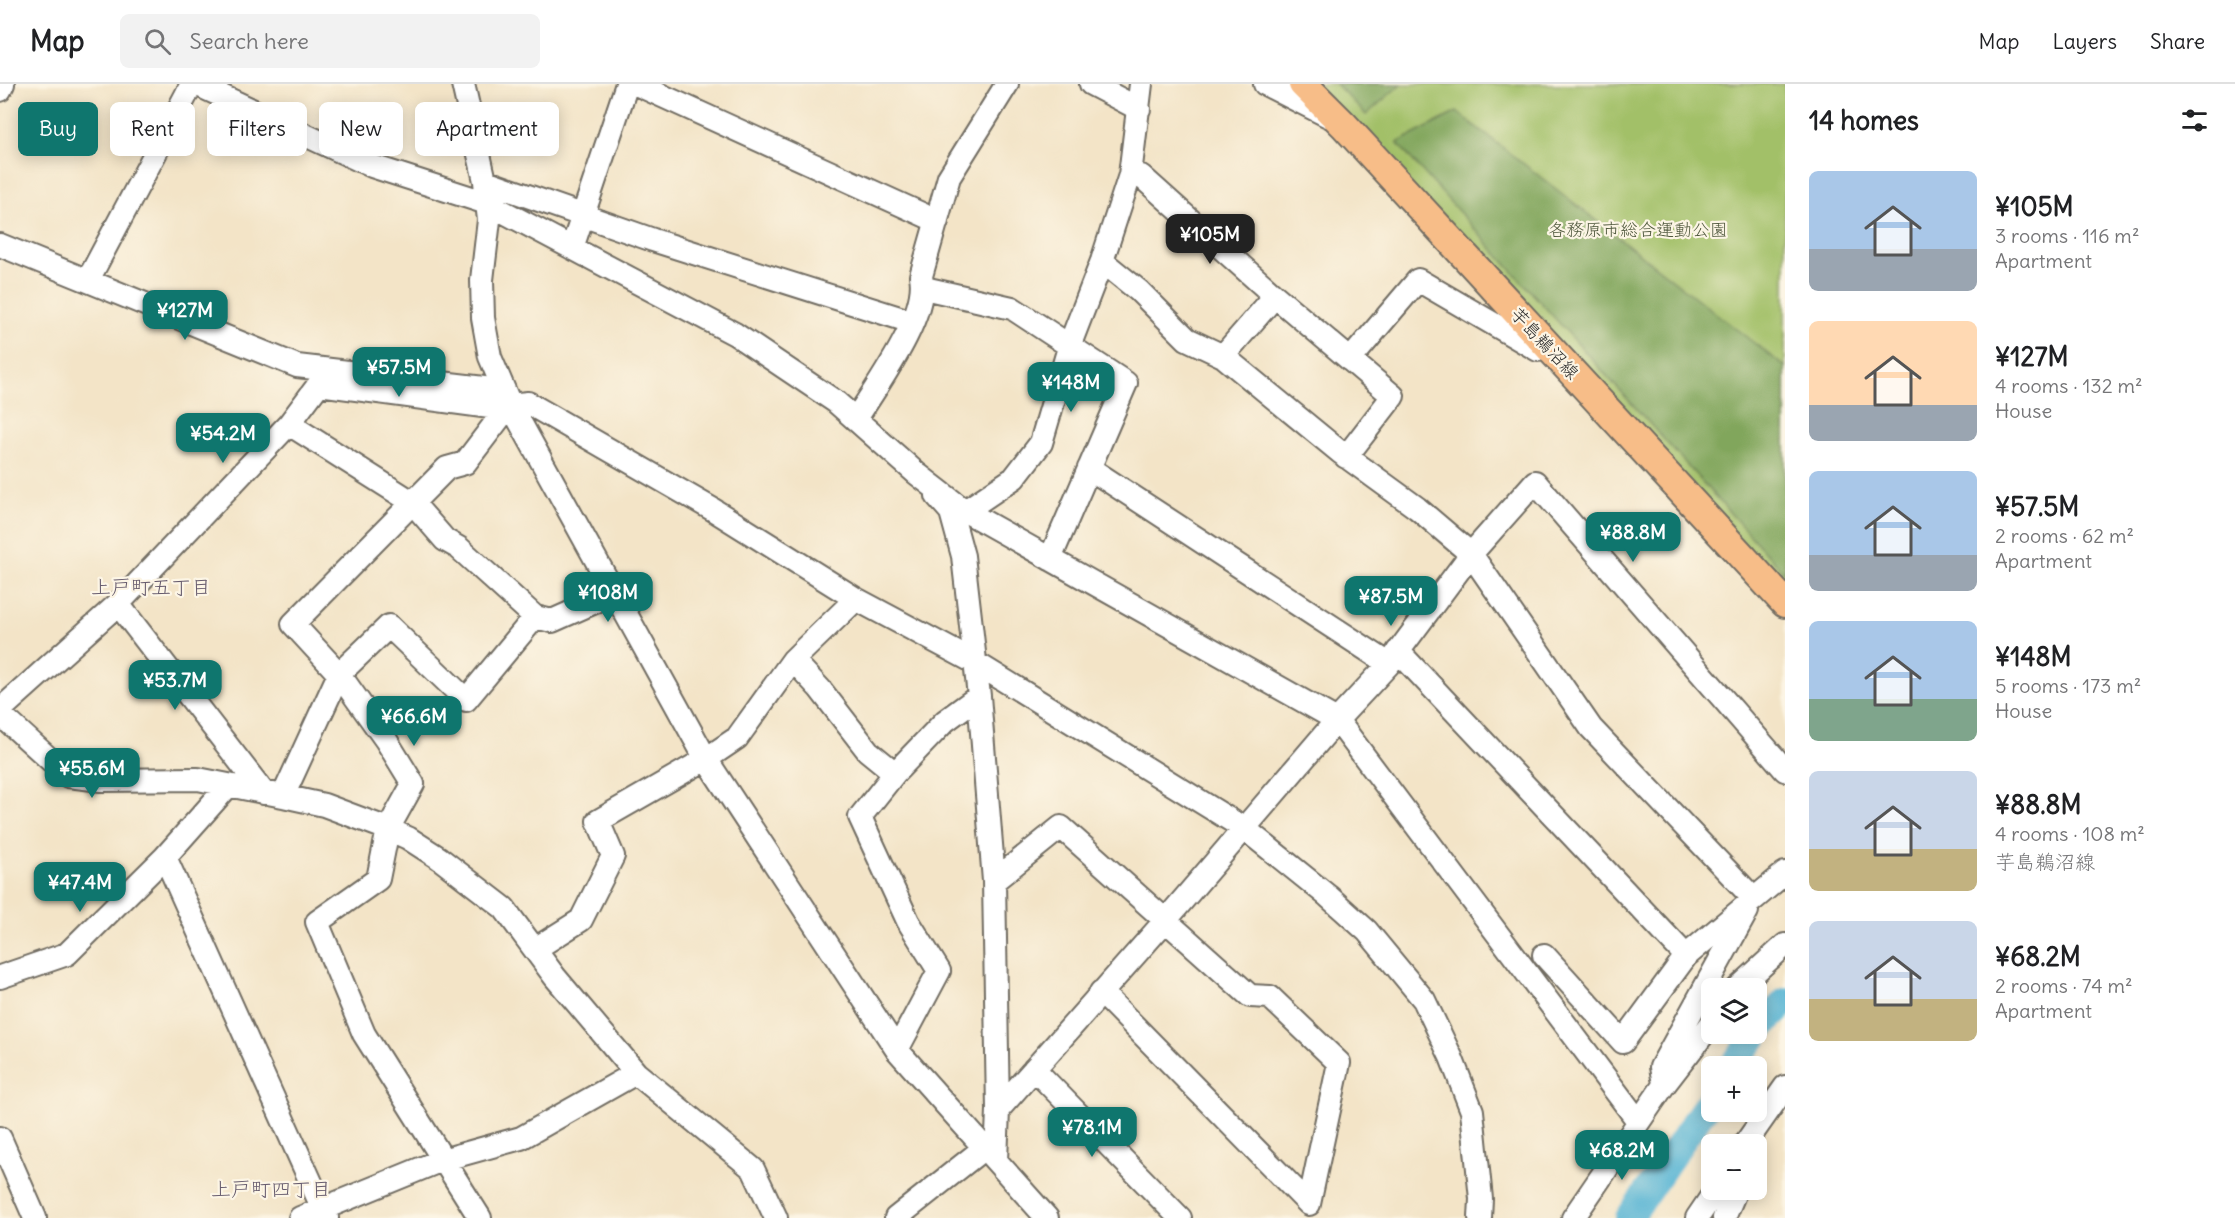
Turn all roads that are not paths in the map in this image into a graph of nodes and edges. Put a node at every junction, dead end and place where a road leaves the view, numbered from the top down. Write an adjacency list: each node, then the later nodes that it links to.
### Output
1 (3, 84): 11 (street)
2 (194, 84): 15 (street); 21 (street)
3 (463, 84): 15 (street)
4 (627, 84): 16 (street)
5 (636, 84): 17 (street)
6 (1007, 84): 17 (street)
7 (1091, 84): 12 (street)
8 (1141, 84): 12 (street)
9 (1265, 84): 13 (street)
10 (1303, 84): 13 (main road, 芋島鵜沼線)
11 (0, 90)
12 (1139, 109): 14 (street)
13 (1344, 125): 26 (main road, 芋島鵜沼線)
14 (1130, 176): 20 (street); 23 (street)
15 (486, 192): 16 (street); 19 (street); 29 (street)
16 (582, 215): 19 (street); 24 (street)
17 (937, 221): 22 (street)
18 (0, 245): 21 (street)
19 (572, 248): 30 (street)
20 (1102, 261): 25 (street); 27 (street)
21 (88, 280): 29 (street)
22 (924, 288): 24 (street); 25 (street)
23 (1275, 296): 27 (street); 28 (street)
24 (912, 322): 30 (street)
25 (1070, 344): 33 (street); 36 (street)
26 (1549, 347): 28 (street); 41 (main road, 芋島鵜沼線)
27 (1222, 356): 32 (street)
28 (1350, 360): 32 (street)
29 (510, 404): 31 (street); 35 (street); 39 (street); 40 (street)
30 (856, 418): 34 (street)
31 (289, 424): 35 (street); 42 (street)
32 (1346, 457): 37 (street)
33 (1089, 468): 38 (street); 44 (street)
34 (916, 472): 36 (street); 46 (street)
35 (412, 502): 43 (street); 47 (street)
36 (965, 511): 38 (street)
37 (1471, 554): 44 (street); 52 (street); 61 (street)
38 (1050, 559): 50 (street)
39 (615, 594): 43 (street); 51 (street)
40 (856, 599): 45 (street); 46 (street)
41 (1785, 603)
42 (118, 604): 49 (street); 55 (street)
43 (535, 617): 47 (street)
44 (1394, 657): 50 (street); 66 (street)
45 (793, 660): 51 (street); 53 (street)
46 (976, 663): 48 (street); 57 (street)
47 (339, 674): 55 (street); 56 (street)
48 (979, 696): 53 (street); 60 (street)
49 (0, 712): 54 (street)
50 (1337, 720): 57 (street); 77 (street)
51 (706, 759): 64 (street); 71 (street)
52 (1785, 770)
53 (895, 773): 71 (street)
54 (228, 786): 55 (street); 58 (street)
55 (274, 794): 56 (street)
56 (388, 829): 64 (street); 81 (street)
57 (1245, 829): 62 (street); 92 (street)
58 (165, 857): 67 (street); 84 (street)
59 (1785, 873): 61 (street)
60 (994, 881): 62 (street); 76 (street)
61 (1754, 899): 66 (street); 74 (street)
62 (1165, 921): 69 (street); 69 (street)
63 (1785, 945): 68 (street)
64 (535, 949): 73 (street)
65 (1544, 956): 66 (street)
66 (1686, 956)
67 (0, 976)
68 (1749, 978)
69 (1101, 992): 72 (street)
70 (1701, 1037): 74 (street)
71 (897, 1050): 80 (street)
72 (1034, 1070): 76 (street); 91 (street)
73 (636, 1073): 81 (street); 88 (street)
74 (1664, 1085): 77 (street)
75 (1785, 1087): 78 (street)
76 (998, 1110): 80 (street)
77 (1638, 1121): 93 (street)
78 (1755, 1134)
79 (0, 1138): 85 (street)
80 (989, 1155): 89 (street); 90 (street)
81 (442, 1160): 84 (street); 87 (street)
82 (1709, 1200): 94 (street)
83 (1732, 1200): 95 (street)
84 (325, 1213): 86 (street)
85 (35, 1218)
86 (300, 1218)
87 (480, 1218)
88 (776, 1218)
89 (896, 1218)
90 (1047, 1218)
91 (1180, 1218)
92 (1480, 1218)
93 (1573, 1218)
94 (1697, 1218)
95 (1724, 1218)

